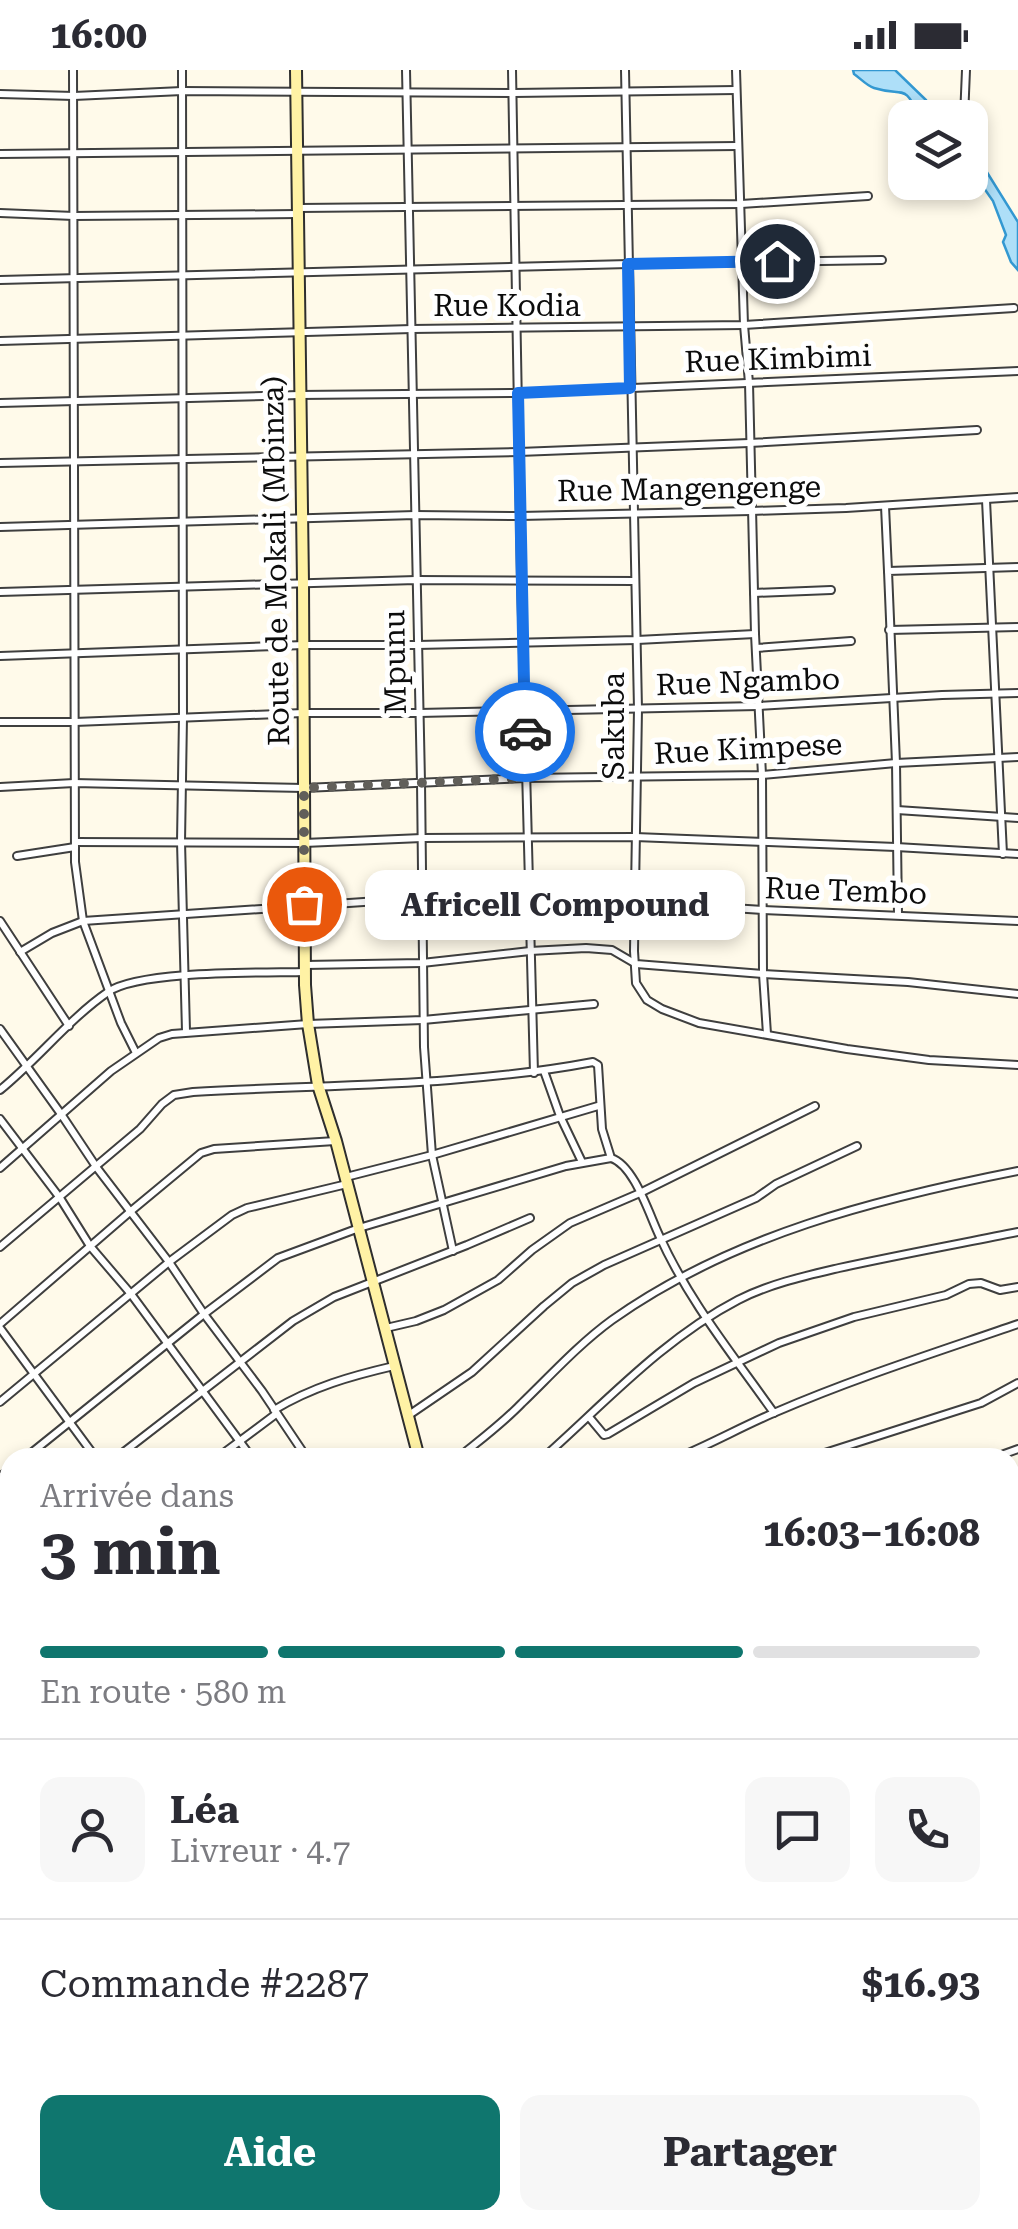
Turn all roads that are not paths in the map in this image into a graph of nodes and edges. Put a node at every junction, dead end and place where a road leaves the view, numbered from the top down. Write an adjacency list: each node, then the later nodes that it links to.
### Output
1 (73, 70): 16 (street)
2 (182, 70): 12 (street)
3 (296, 70): 13 (street, Route de Mokali (Mbinza))
4 (406, 70): 10 (street, Mpunu)
5 (512, 70): 14 (street)
6 (625, 70): 11 (street, Sakuba)
7 (736, 70): 9 (street)
8 (966, 70): 17 (street)
9 (736, 90): 11 (street); 18 (street)
10 (406, 91): 13 (street); 14 (street); 21 (street, Mpunu)
11 (625, 91): 14 (street); 20 (street, Sakuba)
12 (182, 92): 13 (street); 16 (street); 23 (street)
13 (296, 92): 22 (street, Route de Mokali (Mbinza))
14 (514, 93): 19 (street)
15 (0, 94): 16 (street)
16 (74, 96): 24 (street)
17 (965, 100)
18 (738, 146): 20 (street); 28 (street)
19 (513, 148): 20 (street); 21 (street); 30 (street)
20 (628, 148): 27 (street, Sakuba)
21 (409, 150): 22 (street); 29 (street, Mpunu)
22 (297, 151): 23 (street); 31 (street, Route de Mokali (Mbinza))
23 (182, 152): 24 (street); 33 (street)
24 (74, 153): 25 (street); 34 (street)
25 (0, 154)
26 (868, 196): 28 (street)
27 (628, 204): 28 (street); 30 (street); 37 (street, Sakuba)
28 (741, 204): 36 (street)
29 (410, 206): 30 (street); 31 (street); 39 (street, Mpunu)
30 (513, 207): 38 (street)
31 (298, 211): 33 (street); 40 (street, Route de Mokali (Mbinza))
32 (0, 214): 34 (street)
33 (182, 215): 34 (street); 41 (street)
34 (74, 216): 42 (street)
35 (882, 260): 36 (street)
36 (742, 261): 37 (street); 45 (street)
37 (628, 264): 38 (street); 46 (street, Sakuba)
38 (515, 268): 39 (street); 48 (street)
39 (411, 270): 40 (street); 47 (street, Mpunu)
40 (298, 272): 41 (street); 49 (street, Route de Mokali (Mbinza))
41 (182, 275): 42 (street); 50 (street)
42 (74, 278): 43 (street); 51 (street)
43 (0, 280)
44 (1014, 308): 45 (street, Rue Kodia)
45 (744, 325): 46 (street, Rue Kodia); 54 (street)
46 (630, 327): 48 (street, Rue Kodia); 55 (street, Sakuba)
47 (412, 329): 48 (street, Rue Kodia); 49 (street, Rue Kodia); 56 (street, Mpunu)
48 (517, 329): 57 (street)
49 (299, 332): 50 (street, Rue Kodia); 58 (street, Route de Mokali (Mbinza))
50 (182, 335): 51 (street, Rue Kodia); 59 (street)
51 (75, 337): 52 (street, Rue Kodia); 60 (street)
52 (0, 340)
53 (1018, 372): 54 (street, Rue Kimbimi)
54 (748, 384): 55 (street, Rue Kimbimi); 63 (street)
55 (630, 388): 57 (street, Rue Kimbimi); 64 (street, Sakuba)
56 (413, 393): 57 (street, Rue Kimbimi); 58 (street, Rue Kimbimi); 66 (street, Mpunu)
57 (518, 393): 65 (street)
58 (299, 395): 59 (street, Rue Kimbimi); 67 (street, Route de Mokali (Mbinza))
59 (182, 399): 60 (street, Rue Kimbimi); 68 (street)
60 (75, 402): 61 (street, Rue Kimbimi); 69 (street)
61 (0, 404)
62 (977, 430): 63 (street)
63 (749, 443): 64 (street); 74 (street)
64 (633, 447): 65 (street); 75 (street, Sakuba)
65 (519, 452): 66 (street); 77 (street)
66 (414, 453): 67 (street); 76 (street, Mpunu)
67 (300, 456): 68 (street); 78 (street, Route de Mokali (Mbinza))
68 (182, 458): 69 (street); 79 (street)
69 (75, 461): 70 (street); 80 (street)
70 (0, 463)
71 (1018, 497): 72 (street, Rue Mangengenge)
72 (986, 500): 73 (street, Rue Mangengenge); 82 (street)
73 (885, 506): 74 (street, Rue Mangengenge); 84 (street)
74 (751, 511): 75 (street, Rue Mangengenge); 93 (street)
75 (635, 514): 77 (street, Rue Mangengenge); 87 (street, Sakuba)
76 (415, 516): 77 (street, Rue Mangengenge); 78 (street, Rue Mangengenge); 86 (street, Mpunu)
77 (520, 516): 85 (street)
78 (301, 518): 79 (street, Rue Mangengenge); 88 (street, Route de Mokali (Mbinza))
79 (183, 521): 80 (street, Rue Mangengenge); 89 (street)
80 (76, 524): 81 (street, Rue Mangengenge); 91 (street)
81 (0, 526)
82 (990, 567): 83 (street); 84 (street); 94 (street)
83 (1018, 567)
84 (888, 571): 96 (street)
85 (520, 578): 86 (street); 87 (street); 99 (street)
86 (416, 580): 88 (street); 102 (street, Mpunu)
87 (635, 581): 98 (street, Sakuba)
88 (303, 584): 89 (street); 101 (street, Route de Mokali (Mbinza))
89 (183, 588): 91 (street); 104 (street)
90 (831, 590): 93 (street)
91 (76, 591): 92 (street); 105 (street)
92 (0, 592)
93 (754, 593): 97 (street)
94 (992, 628): 95 (street); 96 (street); 107 (street)
95 (1018, 628)
96 (889, 630): 109 (street)
97 (755, 634): 98 (street); 103 (street)
98 (637, 640): 99 (street); 111 (street, Sakuba)
99 (522, 642): 102 (street); 112 (street)
100 (852, 642): 103 (street)
101 (304, 645): 102 (street); 104 (street); 113 (street, Route de Mokali (Mbinza))
102 (418, 645): 114 (street, Mpunu)
103 (756, 648): 110 (street)
104 (183, 650): 105 (street); 115 (street)
105 (76, 654): 106 (street); 117 (street)
106 (0, 656)
107 (995, 693): 108 (street, Rue Ngambo); 109 (street, Rue Ngambo); 118 (street)
108 (1018, 693)
109 (891, 698): 110 (street, Rue Ngambo); 120 (street)
110 (758, 706): 111 (street, Rue Ngambo); 121 (street)
111 (638, 708): 112 (street, Rue Ngambo); 123 (street, Sakuba)
112 (524, 711): 114 (street, Rue Ngambo); 122 (street)
113 (303, 713): 114 (street, Rue Ngambo); 115 (street, Rue Ngambo); 128 (street, Route de Mokali (Mbinza))
114 (418, 714): 124 (street, Mpunu)
115 (183, 717): 117 (street, Rue Ngambo); 126 (street)
116 (0, 722): 117 (street, Rue Ngambo)
117 (75, 722): 125 (street)
118 (998, 756): 119 (street, Rue Kimpese); 120 (street, Rue Kimpese); 130 (street)
119 (1018, 757)
120 (896, 763): 121 (street, Rue Kimpese); 129 (street)
121 (762, 775): 123 (street, Rue Kimpese); 137 (street)
122 (525, 778): 123 (street, Rue Kimpese); 124 (street, Rue Kimpese); 134 (street)
123 (637, 778): 132 (street, Sakuba)
124 (421, 782): 128 (street, Rue Kimpese); 133 (street, Mpunu)
125 (74, 783): 126 (street, Rue Kimpese); 127 (street, Rue Kimpese); 138 (street)
126 (182, 784): 128 (street, Rue Kimpese); 135 (street)
127 (0, 787)
128 (304, 788): 136 (street, Route de Mokali (Mbinza))
129 (897, 810): 130 (street); 139 (street)
130 (1002, 817): 131 (street); 140 (street)
131 (1018, 818)
132 (635, 837): 134 (street); 137 (street); 145 (street, Sakuba)
133 (422, 838): 134 (street); 136 (street); 143 (street, Mpunu)
134 (526, 838): 144 (street)
135 (181, 842): 136 (street); 138 (street); 148 (street)
136 (304, 843): 146 (street, Route de Mokali (Mbinza))
137 (763, 843): 139 (street); 147 (street)
138 (75, 844): 142 (street); 151 (street)
139 (896, 846): 140 (street); 149 (street)
140 (1003, 854): 141 (street)
141 (1018, 854)
142 (17, 856)
143 (422, 898): 144 (street, Rue Tembo); 146 (street, Rue Tembo); 155 (street, Mpunu)
144 (529, 898): 145 (street, Rue Tembo); 153 (street)
145 (635, 903): 147 (street, Rue Tembo); 156 (street, Sakuba)
146 (304, 904): 148 (street, Rue Tembo); 157 (street, Route de Mokali (Mbinza))
147 (763, 910): 149 (street, Rue Tembo); 158 (street)
148 (182, 914): 151 (street, Rue Tembo); 159 (street)
149 (898, 915): 152 (street, Rue Tembo)
150 (0, 921): 154 (street)
151 (83, 921): 154 (street, Rue Tembo); 160 (street)
152 (1018, 922)
153 (530, 951): 155 (street); 156 (street); 163 (street)
154 (20, 952): 166 (street)
155 (422, 963): 157 (street); 164 (street, Mpunu)
156 (636, 964): 158 (street); 169 (street, Sakuba)
157 (305, 968): 159 (street); 165 (street, Route de Mokali (Mbinza))
158 (763, 974): 161 (street); 169 (street)
159 (184, 976): 160 (street); 168 (street)
160 (109, 991): 166 (street); 170 (street)
161 (1018, 994)
162 (594, 1004): 163 (street)
163 (532, 1012): 164 (street); 174 (street)
164 (424, 1020): 165 (street); 175 (street, Mpunu)
165 (308, 1024): 168 (street); 176 (street, Route de Mokali (Mbinza))
166 (70, 1026): 172 (street)
167 (0, 1030): 172 (street)
168 (186, 1032): 170 (street)
169 (767, 1034): 171 (street, Sakuba)
170 (136, 1053): 180 (street)
171 (1018, 1066)
172 (28, 1068): 177 (street); 180 (street)
173 (544, 1071): 174 (street); 178 (street); 181 (street)
174 (534, 1073): 175 (street)
175 (426, 1081): 176 (street); 186 (street, Mpunu)
176 (318, 1085): 183 (street, Route de Mokali (Mbinza)); 190 (street)
177 (0, 1090)
178 (598, 1106): 181 (street); 187 (street)
179 (816, 1106): 193 (street)
180 (61, 1114): 185 (street); 190 (street)
181 (560, 1116): 186 (street); 188 (street)
182 (0, 1118): 185 (street)
183 (336, 1141): 192 (street, Route de Mokali (Mbinza)); 196 (street)
184 (857, 1146): 200 (street)
185 (22, 1148): 189 (street); 194 (street)
186 (432, 1155): 192 (street); 195 (street, Mpunu)
187 (611, 1158): 188 (street); 193 (street)
188 (582, 1162): 195 (street)
189 (0, 1168)
190 (96, 1168): 194 (street); 196 (street)
191 (1018, 1171): 205 (street)
192 (346, 1181): 198 (street, Route de Mokali (Mbinza)); 204 (street)
193 (640, 1193): 200 (street); 213 (street)
194 (60, 1198): 201 (street); 202 (street)
195 (441, 1204): 198 (street); 203 (street, Mpunu)
196 (130, 1210): 201 (street); 204 (street)
197 (530, 1218): 203 (street)
198 (359, 1228): 206 (street, Route de Mokali (Mbinza)); 209 (street)
199 (1018, 1232): 210 (street)
200 (661, 1240): 205 (street); 224 (street)
201 (90, 1246): 208 (street); 212 (street)
202 (0, 1247)
203 (453, 1251): 206 (street)
204 (170, 1262): 208 (street); 209 (street)
205 (680, 1276): 210 (street); 235 (street)
206 (374, 1282): 213 (street, Route de Mokali (Mbinza)); 216 (street)
207 (1018, 1287): 215 (street)
208 (132, 1294): 214 (street); 218 (street)
209 (204, 1314): 214 (street); 216 (street)
210 (705, 1320): 215 (street); 225 (street)
211 (1018, 1324): 223 (street)
212 (0, 1326): 218 (street)
213 (384, 1328): 217 (street, Route de Mokali (Mbinza))
214 (168, 1343): 220 (street); 226 (street)
215 (738, 1362): 223 (street); 225 (street)
216 (240, 1363): 220 (street); 222 (street)
217 (396, 1366): 222 (street); 224 (street, Route de Mokali (Mbinza))
218 (33, 1375): 221 (street); 226 (street)
219 (1018, 1383): 238 (street)
220 (204, 1392): 227 (street); 230 (street)
221 (0, 1402)
222 (275, 1412): 227 (street); 233 (street)
223 (774, 1413): 237 (street)
224 (409, 1416): 234 (street, Route de Mokali (Mbinza))
225 (590, 1417): 236 (street)
226 (70, 1422): 228 (street); 229 (street)
227 (240, 1440): 231 (street); 232 (street)
228 (37, 1448)
229 (89, 1448)
230 (129, 1448)
231 (230, 1448)
232 (245, 1448)
233 (300, 1448)
234 (417, 1448)
235 (470, 1448)
236 (554, 1448)
237 (701, 1448)
238 (836, 1448)

